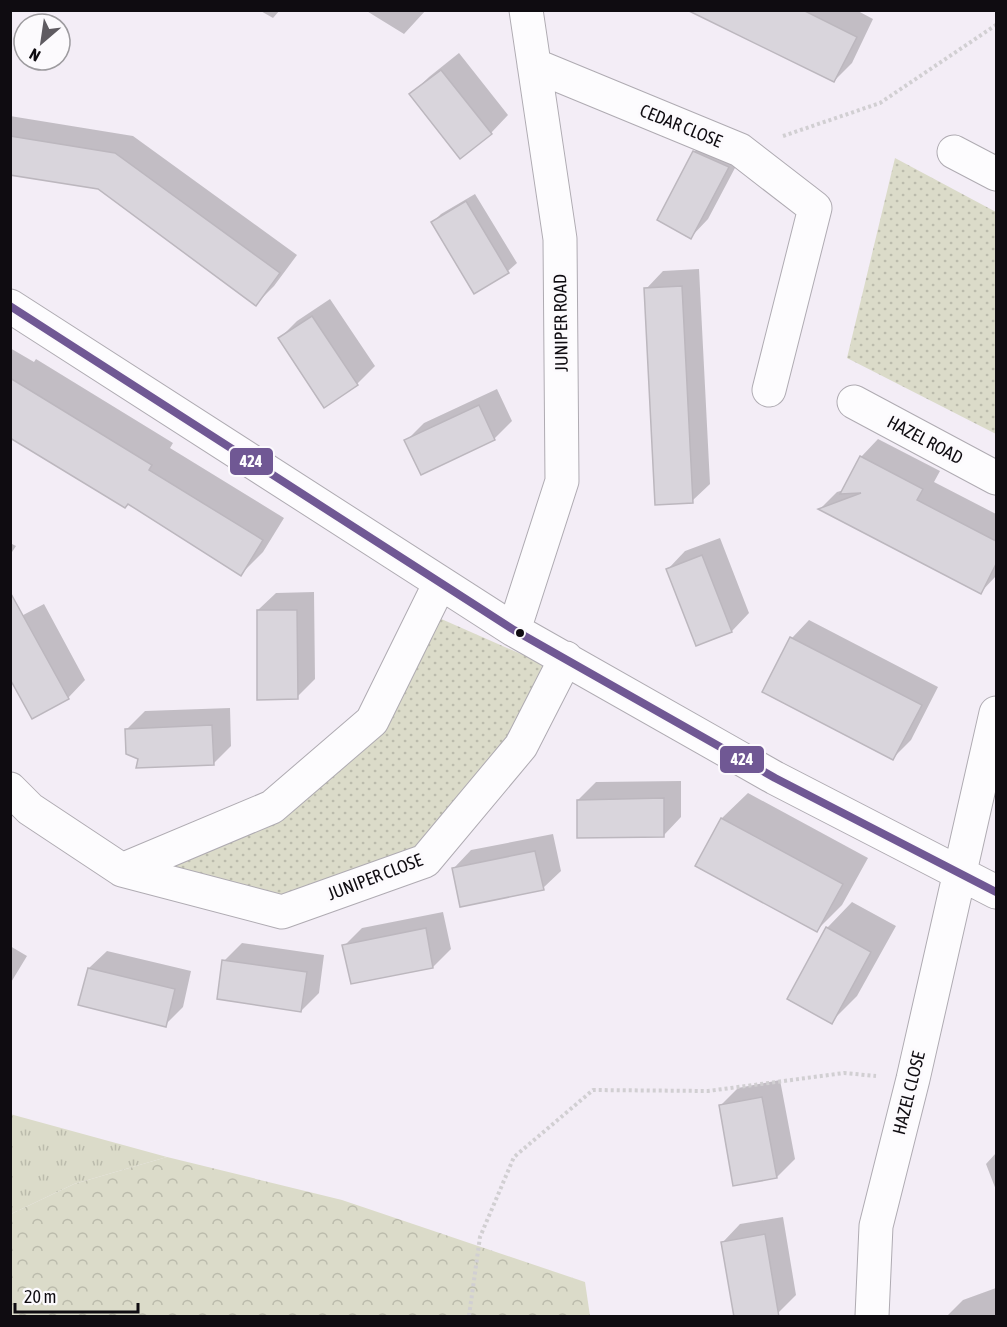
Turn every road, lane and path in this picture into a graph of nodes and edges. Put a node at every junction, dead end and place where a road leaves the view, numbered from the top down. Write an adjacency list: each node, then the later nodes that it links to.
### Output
1 (526, 10): 3 (street, JUNIPER ROAD)
2 (996, 25): 4 (path)
3 (534, 65): 4 (street, CEDAR CLOSE); 12 (street, JUNIPER ROAD)
4 (740, 150): 8 (street, CEDAR CLOSE)
5 (954, 152): 6 (street)
6 (996, 174)
7 (10, 306): 11 (street)
8 (769, 390)
9 (854, 402): 10 (street, HAZEL ROAD)
10 (996, 478)
11 (440, 583): 12 (street); 16 (street)
12 (514, 630): 13 (street)
13 (566, 658): 16 (street, JUNIPER CLOSE); 17 (street)
14 (996, 713): 17 (street)
15 (10, 789): 16 (street, JUNIPER CLOSE)
16 (122, 870)
17 (959, 871): 18 (street); 19 (street, HAZEL CLOSE)
18 (996, 891)
19 (913, 1079): 20 (path); 21 (street, HAZEL CLOSE)
20 (469, 1317)
21 (872, 1317)

